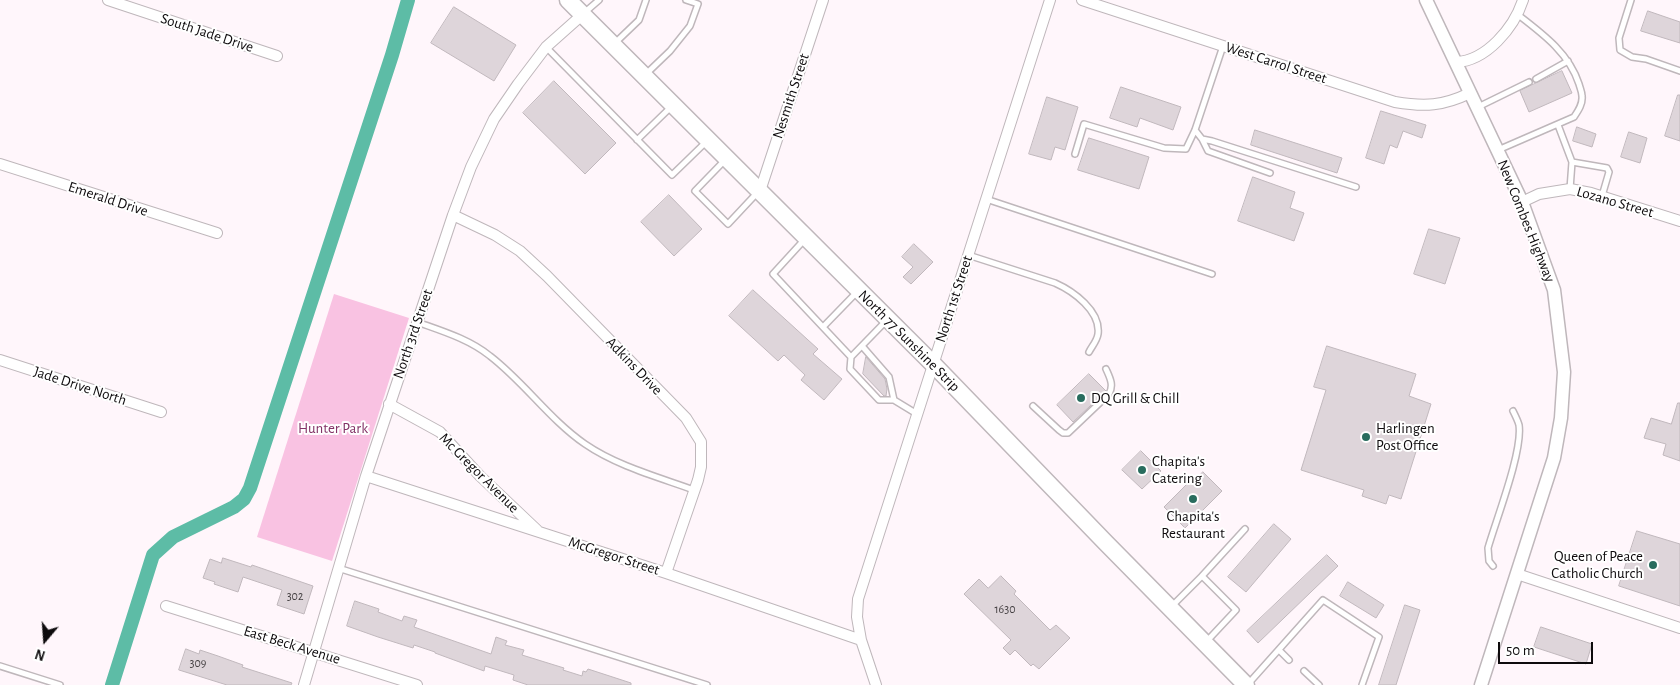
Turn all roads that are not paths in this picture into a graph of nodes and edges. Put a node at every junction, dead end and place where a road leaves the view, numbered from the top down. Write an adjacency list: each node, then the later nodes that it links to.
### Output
1 (108, 0): 19 (street, South Jade Drive)
2 (568, 0): 15 (main road, North 77 Sunshine Strip)
3 (599, 0): 15 (lane)
4 (646, 0): 16 (lane)
5 (686, 0): 13 (lane)
6 (704, 0): 13 (lane)
7 (823, 0): 42 (street, Nesmith Street)
8 (1050, 0): 44 (street, North 1st Street)
9 (1082, 0): 17 (street, West Carrol Street)
10 (1426, 0): 21 (street, New Combes Highway)
11 (1523, 0): 14 (street)
12 (1631, 0): 22 (lane)
13 (698, 4): 23 (lane)
14 (1517, 14): 20 (lane); 21 (street)
15 (582, 15): 16 (main road, North 77 Sunshine Strip); 18 (street, North 3rd Street)
16 (613, 46): 23 (main road, North 77 Sunshine Strip)
17 (1223, 46): 26 (street, West Carrol Street); 30 (lane)
18 (546, 47): 32 (lane); 46 (street, North 3rd Street)
19 (277, 56)
20 (1568, 61): 24 (lane); 29 (lane)
21 (1456, 62): 26 (street, New Combes Highway)
22 (1680, 71)
23 (644, 76): 27 (main road, North 77 Sunshine Strip)
24 (1536, 78)
25 (1529, 82): 28 (lane)
26 (1470, 93): 28 (street, New Combes Highway)
27 (673, 105): 32 (lane); 33 (main road, North 77 Sunshine Strip)
28 (1477, 107): 34 (street, New Combes Highway)
29 (1558, 125): 34 (lane); 37 (lane)
30 (1195, 130): 31 (lane); 35 (lane)
31 (1202, 139): 39 (lane); 40 (lane)
32 (637, 140): 33 (lane)
33 (708, 140): 36 (main road, North 77 Sunshine Strip)
34 (1497, 150): 45 (street, New Combes Highway)
35 (1075, 154)
36 (727, 158): 42 (main road, North 77 Sunshine Strip); 42 (lane)
37 (1572, 162): 41 (lane); 43 (lane)
38 (0, 164): 48 (street, Emerald Drive)
39 (1270, 173)
40 (1356, 188)
41 (1570, 189): 43 (street, Lozano Street); 45 (street, Lozano Street)
42 (760, 191): 49 (main road, North 77 Sunshine Strip)
43 (1602, 196): 47 (street, Lozano Street)
44 (986, 199): 50 (street, North 1st Street); 51 (lane)
45 (1522, 202): 75 (street, New Combes Highway)
46 (453, 215): 54 (street, North 3rd Street); 69 (street, Adkins Drive)
47 (1680, 221)
48 (217, 234)
49 (806, 238): 52 (main road, North 77 Sunshine Strip); 55 (lane)
50 (968, 255): 57 (lane); 60 (street, North 1st Street)
51 (1212, 274)
52 (858, 290): 53 (main road, North 77 Sunshine Strip); 55 (lane)
53 (888, 319): 56 (lane); 60 (main road, North 77 Sunshine Strip)
54 (417, 322): 63 (street, North 3rd Street); 69 (lane)
55 (822, 328): 58 (lane)
56 (862, 346): 58 (lane); 62 (lane)
57 (1089, 352)
58 (851, 358): 62 (lane)
59 (0, 360): 66 (street, Jade Drive North)
60 (933, 364): 67 (street, North 1st Street); 78 (main road, North 77 Sunshine Strip)
61 (1106, 369): 64 (lane)
62 (894, 400): 67 (lane)
63 (389, 404): 68 (street, North 3rd Street); 71 (street, Mc Gregor Avenue)
64 (1032, 406)
65 (1514, 411): 72 (lane)
66 (161, 412)
67 (917, 414): 80 (street, North 1st Street)
68 (366, 476): 71 (street, McGregor Street); 73 (street, North 3rd Street)
69 (694, 490): 74 (street, Adkins Drive)
70 (1245, 529): 76 (lane)
71 (540, 532): 74 (street, McGregor Street)
72 (1493, 566)
73 (338, 568): 83 (street, North 3rd Street); 90 (lane)
74 (666, 573): 80 (street, McGregor Street)
75 (1517, 574): 79 (street); 95 (street, New Combes Highway)
76 (1202, 576): 78 (lane); 81 (lane)
77 (166, 606): 83 (street, East Beck Avenue)
78 (1170, 608): 81 (main road, North 77 Sunshine Strip)
79 (1680, 628)
80 (861, 640): 91 (street, North 1st Street)
81 (1205, 643): 92 (main road, North 77 Sunshine Strip)
82 (1279, 650): 84 (lane); 92 (lane); 94 (lane)
83 (314, 652): 88 (street, North 3rd Street); 89 (street, East Beck Avenue)
84 (1290, 660)
85 (0, 666): 87 (lane)
86 (1304, 671): 93 (lane)
87 (60, 685)
88 (304, 685)
89 (417, 685)
90 (707, 685)
91 (876, 685)
92 (1247, 685)
93 (1320, 685)
94 (1362, 685)
95 (1481, 685)

